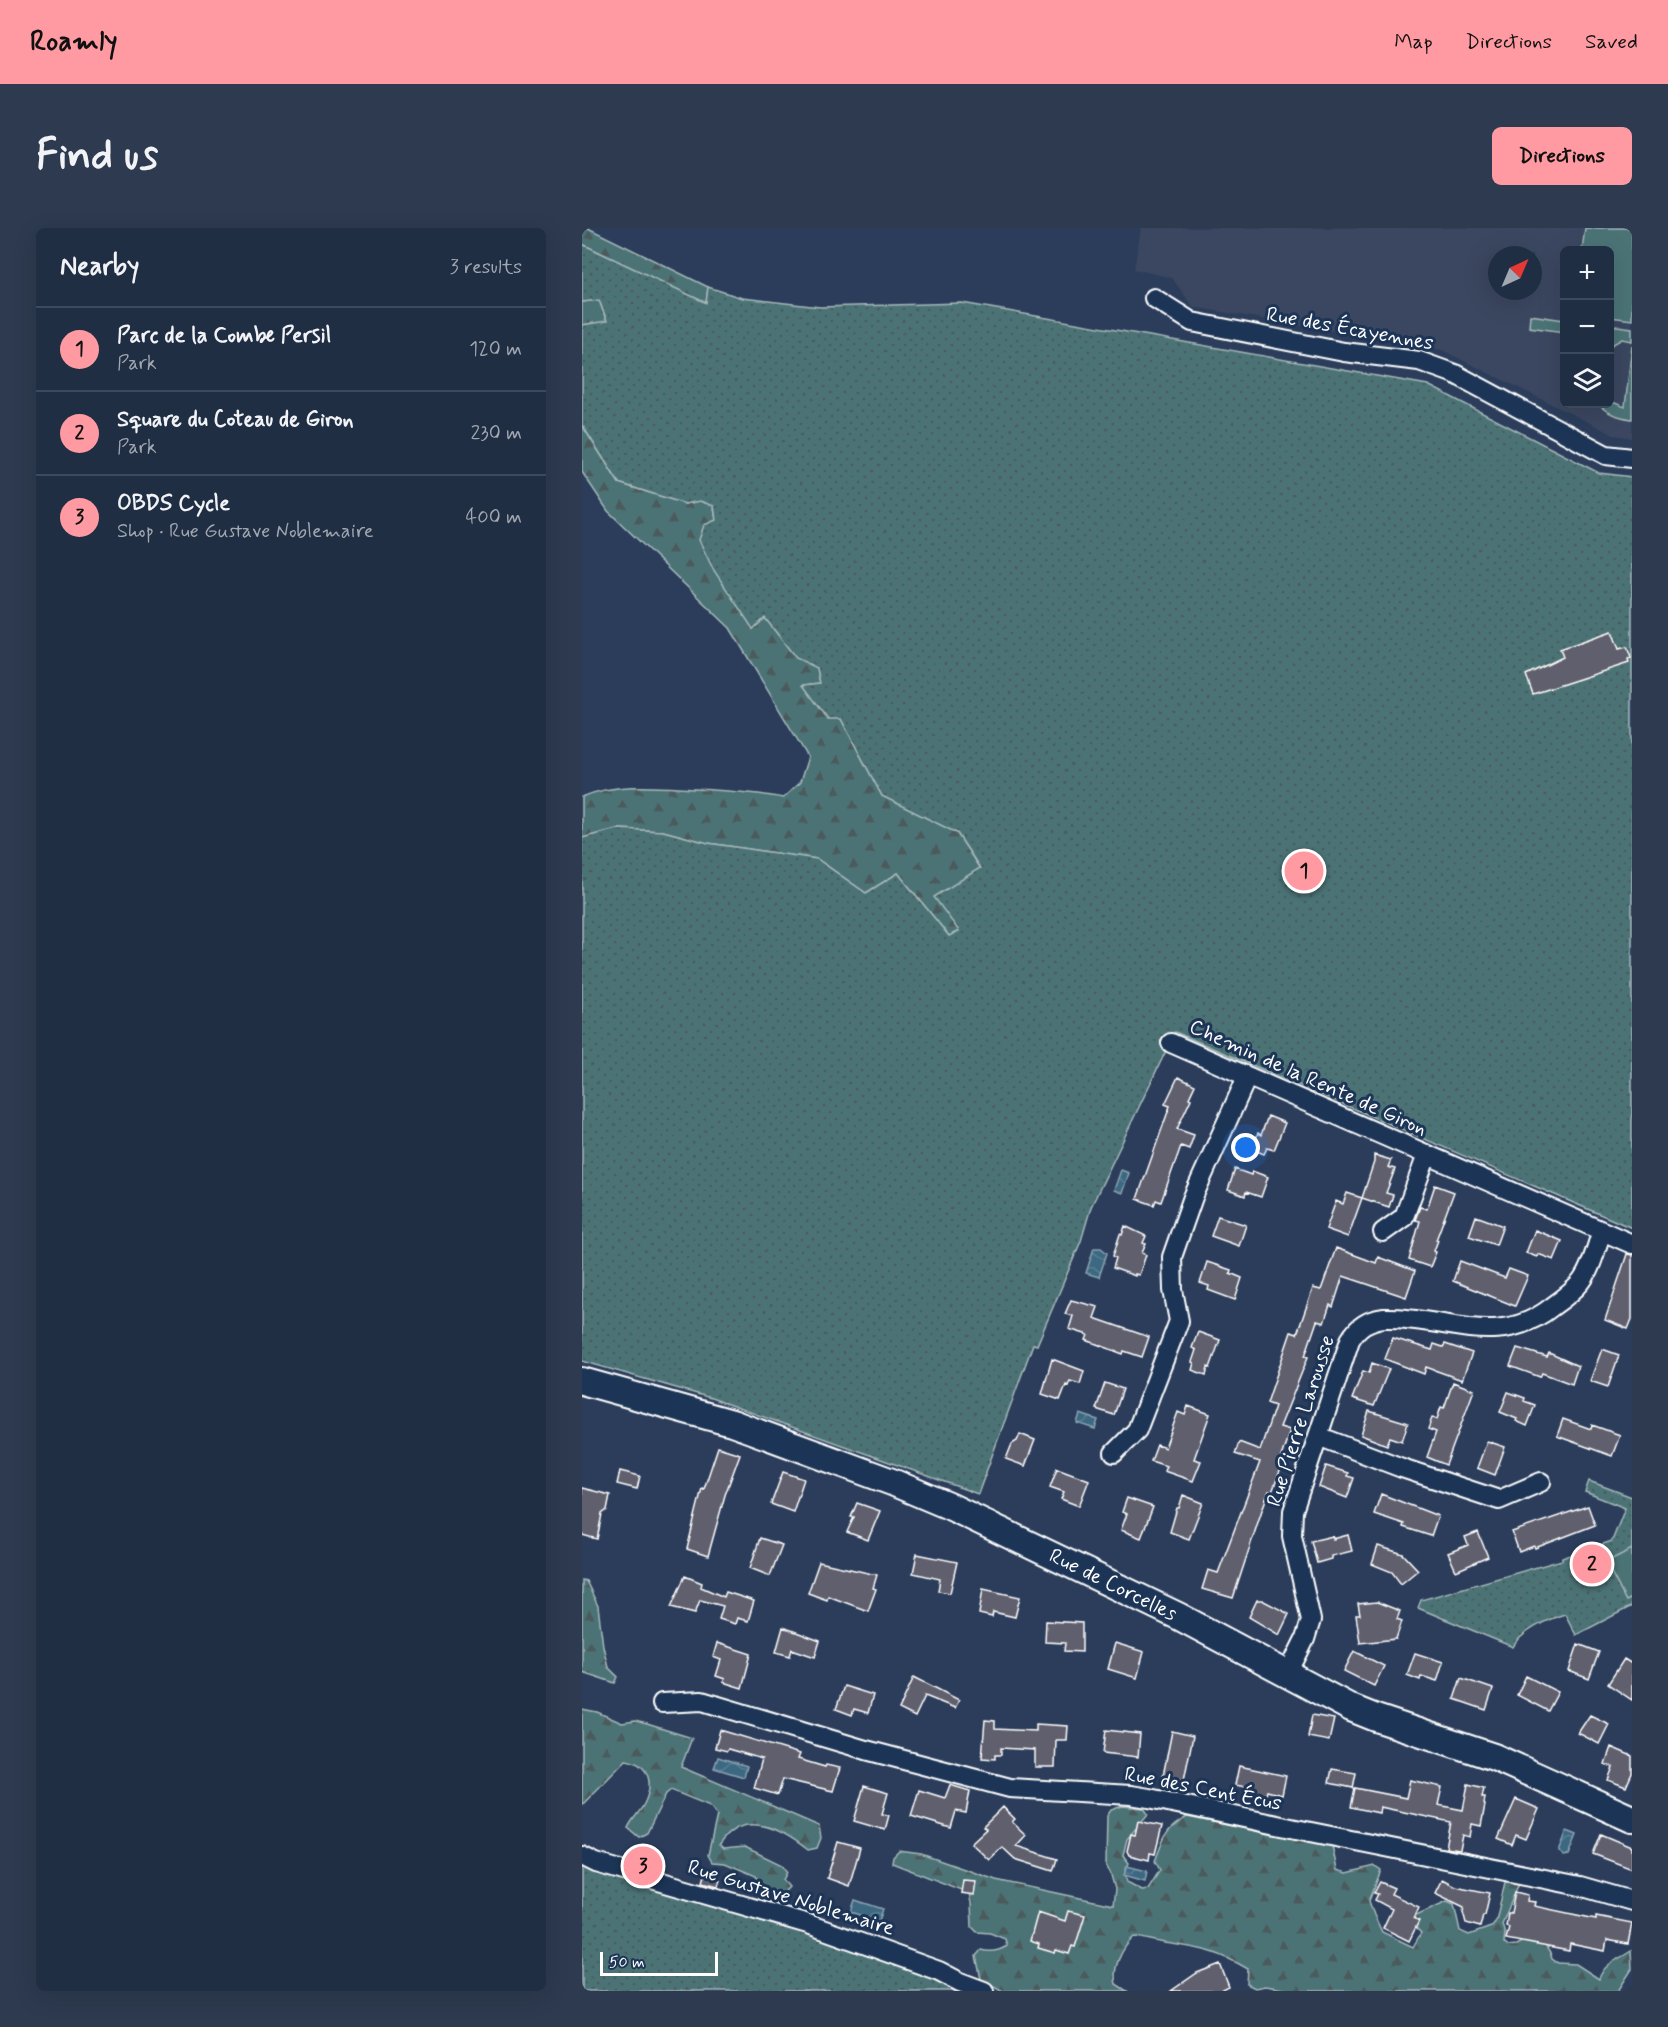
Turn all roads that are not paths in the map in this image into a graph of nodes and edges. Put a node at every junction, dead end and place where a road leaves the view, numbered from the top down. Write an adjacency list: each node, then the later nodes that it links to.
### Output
1 (1154, 298): 2 (street, Rue des Écayennes)
2 (1632, 458)
3 (1171, 1043): 4 (street, Chemin de la Rente de Giron)
4 (1247, 1077): 5 (street, Chemin de la Rente de Giron); 11 (street)
5 (1427, 1155): 6 (street, Chemin de la Rente de Giron); 7 (street, Chemin de la Rente de Giron)
6 (1602, 1231): 8 (street, Chemin de la Rente de Giron); 10 (street, Rue Pierre Larousse)
7 (1383, 1232)
8 (1632, 1244)
9 (582, 1381): 13 (main road, Rue de Corcelles)
10 (1318, 1436): 12 (street); 13 (street, Rue Pierre Larousse)
11 (1114, 1453)
12 (1540, 1482)
13 (1287, 1675): 15 (main road, Rue de Corcelles)
14 (662, 1703): 17 (street, Rue des Cent Écus)
15 (1632, 1819)
16 (582, 1856): 18 (street, Rue Gustave Noblemaire)
17 (1632, 1901)
18 (984, 1991)

